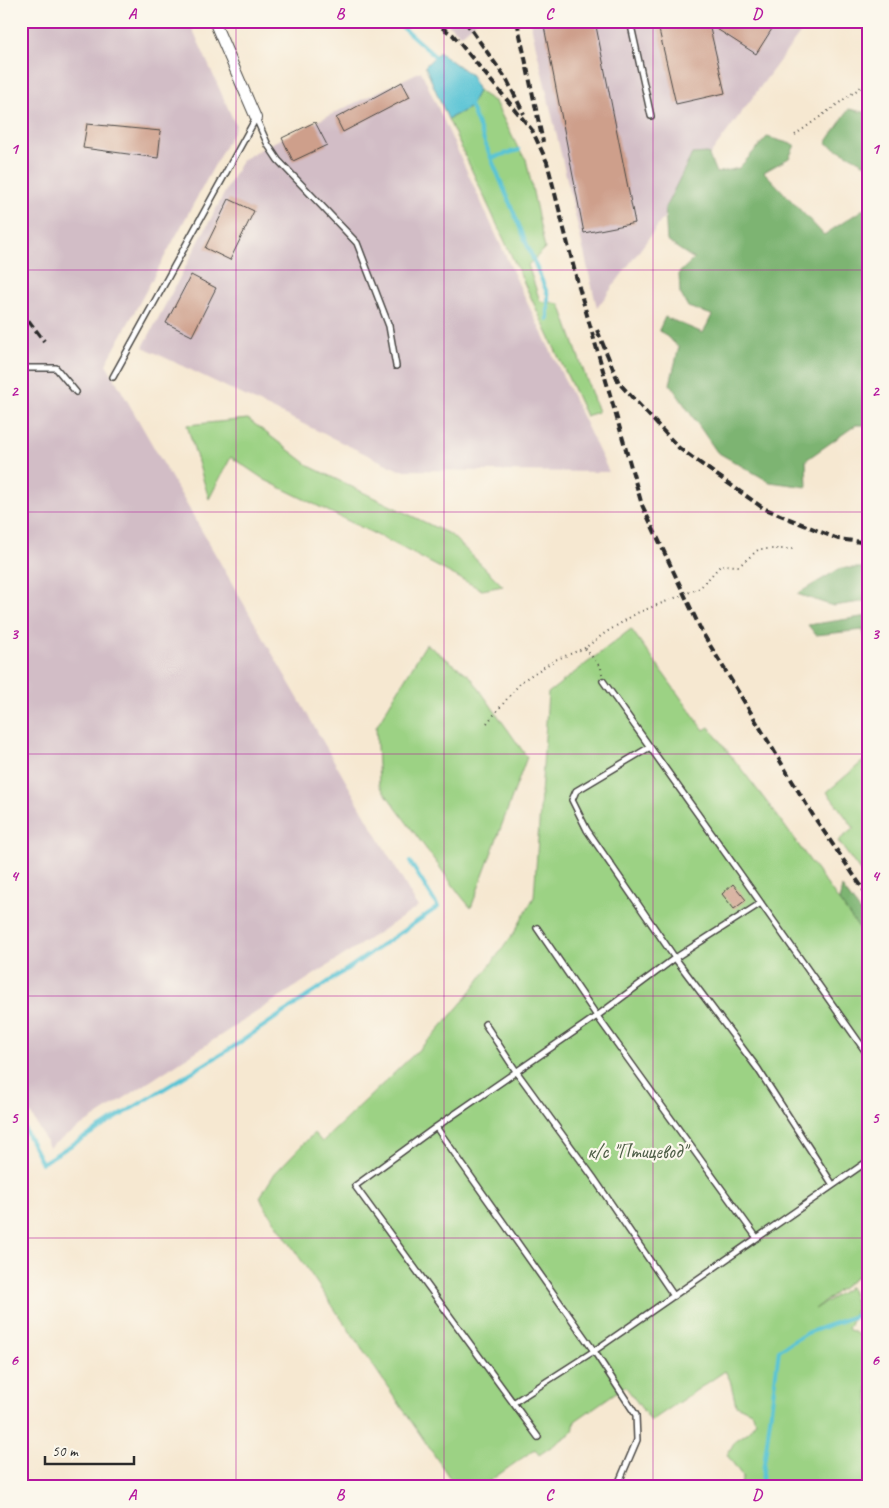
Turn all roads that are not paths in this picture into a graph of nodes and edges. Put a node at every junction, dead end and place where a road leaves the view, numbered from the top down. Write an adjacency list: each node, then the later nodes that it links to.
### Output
1 (214, 21): 4 (street)
2 (630, 21): 3 (lane)
3 (651, 116)
4 (256, 118): 5 (lane); 7 (lane)
5 (396, 366)
6 (21, 368): 8 (lane)
7 (114, 377)
8 (76, 392)
9 (602, 682): 10 (lane)
10 (650, 747): 11 (lane); 13 (lane)
11 (761, 903): 13 (lane); 16 (lane)
12 (537, 928): 14 (lane)
13 (675, 958): 14 (lane); 20 (lane)
14 (597, 1016): 17 (lane); 21 (lane)
15 (485, 1024): 17 (lane)
16 (868, 1055)
17 (516, 1071): 18 (lane); 22 (lane)
18 (436, 1126): 23 (lane); 24 (lane)
19 (868, 1161): 20 (lane)
20 (834, 1185): 21 (lane)
21 (757, 1238): 22 (lane)
22 (674, 1296): 23 (lane)
23 (594, 1351): 24 (lane); 26 (lane)
24 (513, 1403): 25 (lane)
25 (538, 1437)
26 (620, 1487)

